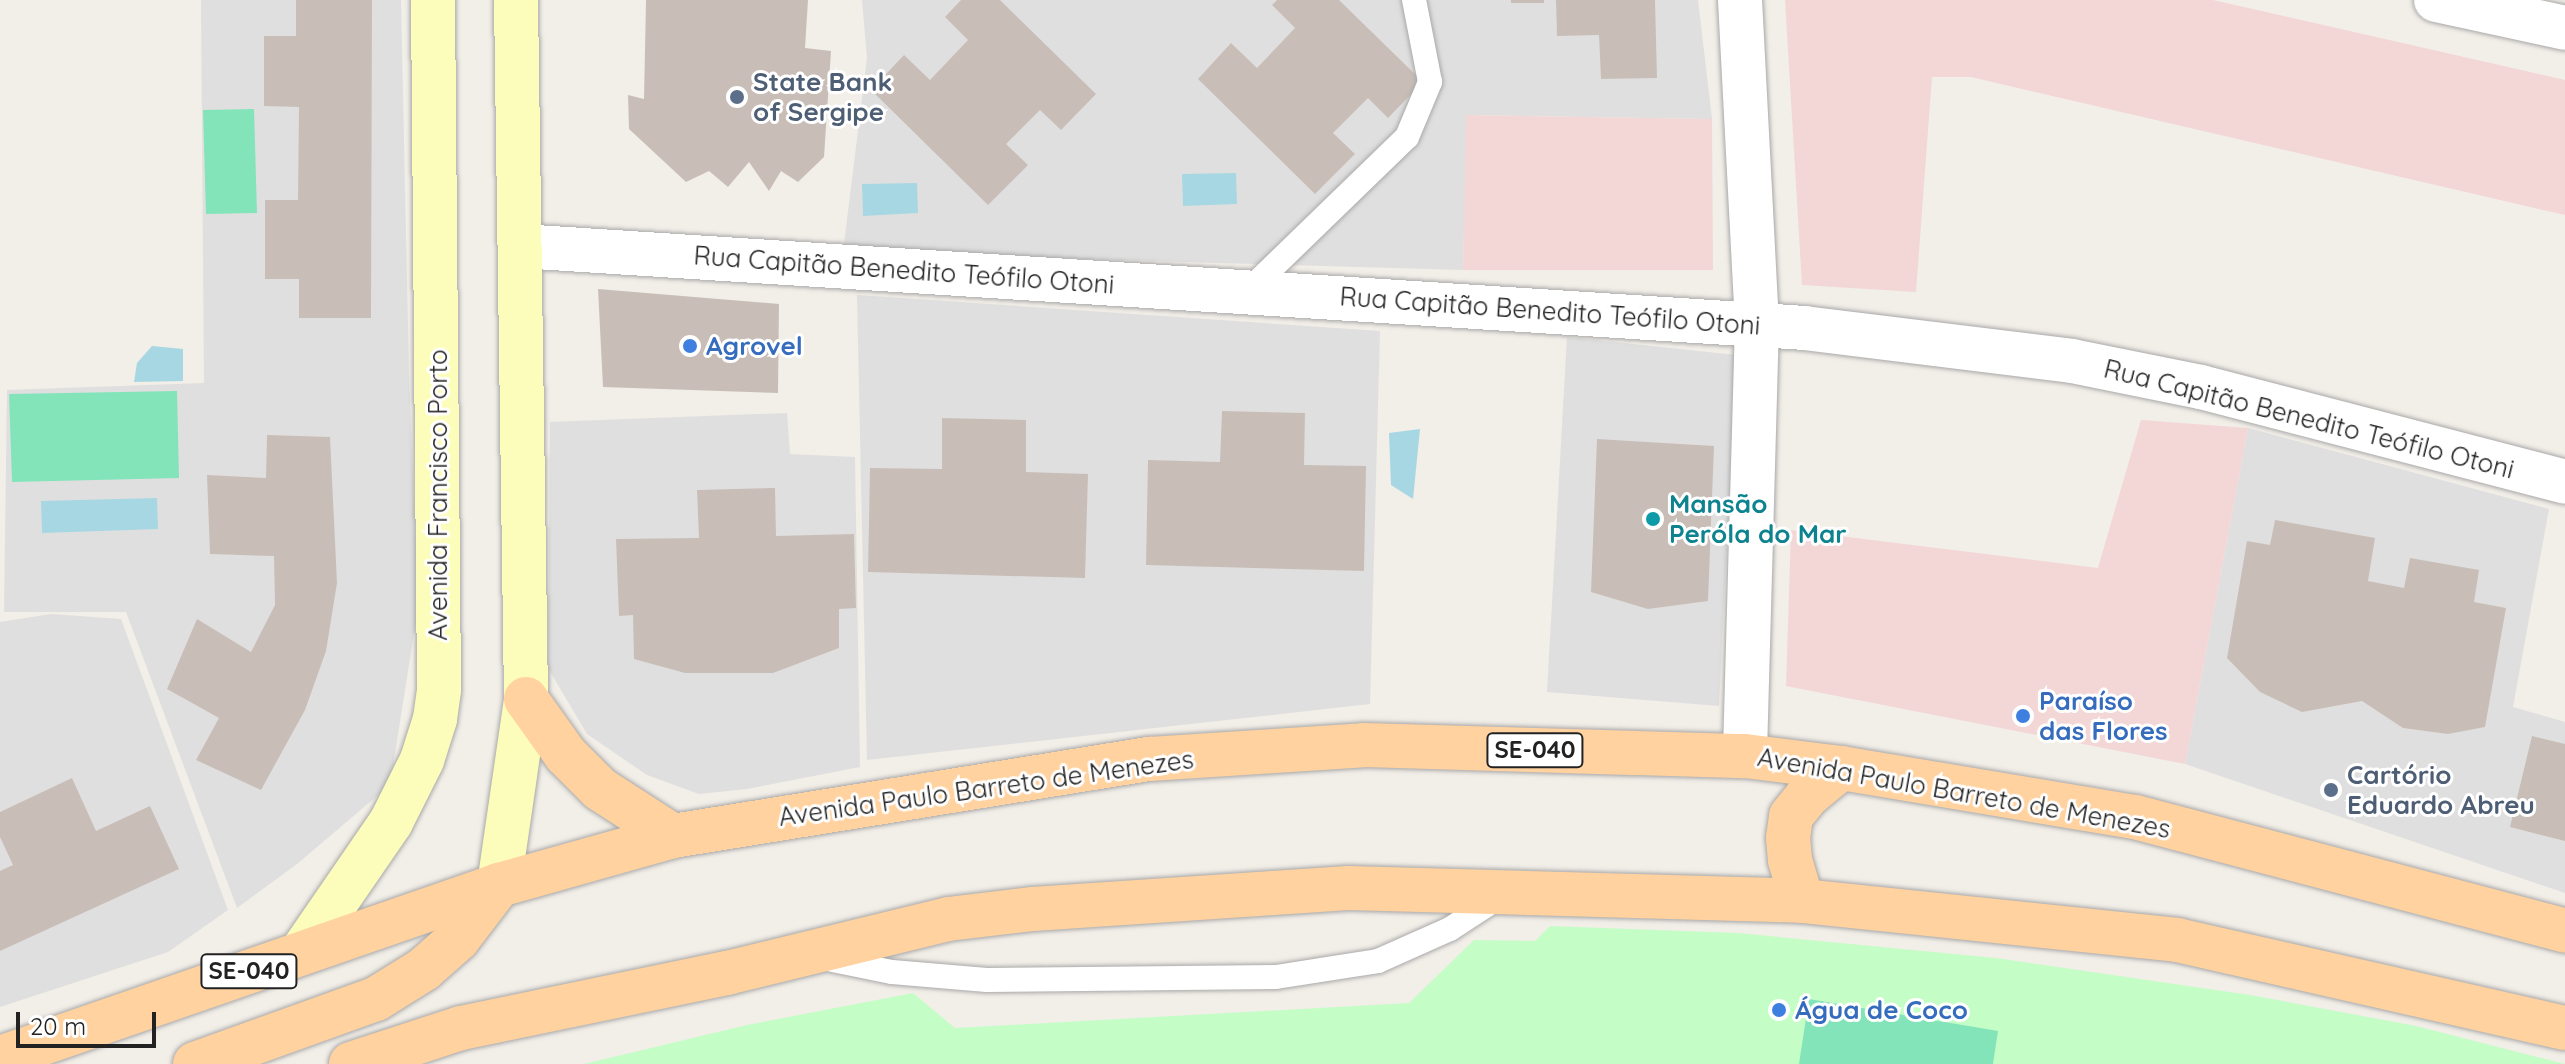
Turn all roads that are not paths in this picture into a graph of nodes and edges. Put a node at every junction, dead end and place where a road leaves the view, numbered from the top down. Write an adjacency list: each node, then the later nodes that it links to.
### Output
1 (433, 0): 19 (main road, Avenida Francisco Porto)
2 (516, 0): 7 (main road)
3 (1414, 0): 8 (lane)
4 (1740, 0): 9 (street)
5 (2436, 0): 6 (street)
6 (2565, 28)
7 (520, 246): 8 (street, Rua Capitão Benedito Teófilo Otoni); 11 (main road)
8 (1248, 291): 9 (street, Rua Capitão Benedito Teófilo Otoni)
9 (1757, 323): 10 (street, Rua Capitão Benedito Teófilo Otoni); 12 (street)
10 (2565, 482)
11 (526, 699): 14 (main road); 15 (main road)
12 (1745, 756): 13 (main road, Avenida Paulo Barreto de Menezes / SE-040); 14 (main road, Avenida Paulo Barreto de Menezes / SE-040)
13 (1841, 768): 17 (main road); 18 (main road, Avenida Paulo Barreto de Menezes / SE-040)
14 (673, 836): 15 (main road, Avenida Paulo Barreto de Menezes / SE-040)
15 (499, 885): 19 (main road, Avenida Paulo Barreto de Menezes / SE-040); 23 (main road)
16 (1510, 891): 17 (main road); 20 (main road); 20 (lane)
17 (1802, 901): 21 (main road)
18 (2565, 931)
19 (301, 953): 22 (main road, Avenida Paulo Barreto de Menezes / SE-040)
20 (801, 954): 24 (main road)
21 (2565, 1028)
22 (0, 1058)
23 (195, 1064)
24 (351, 1064)

